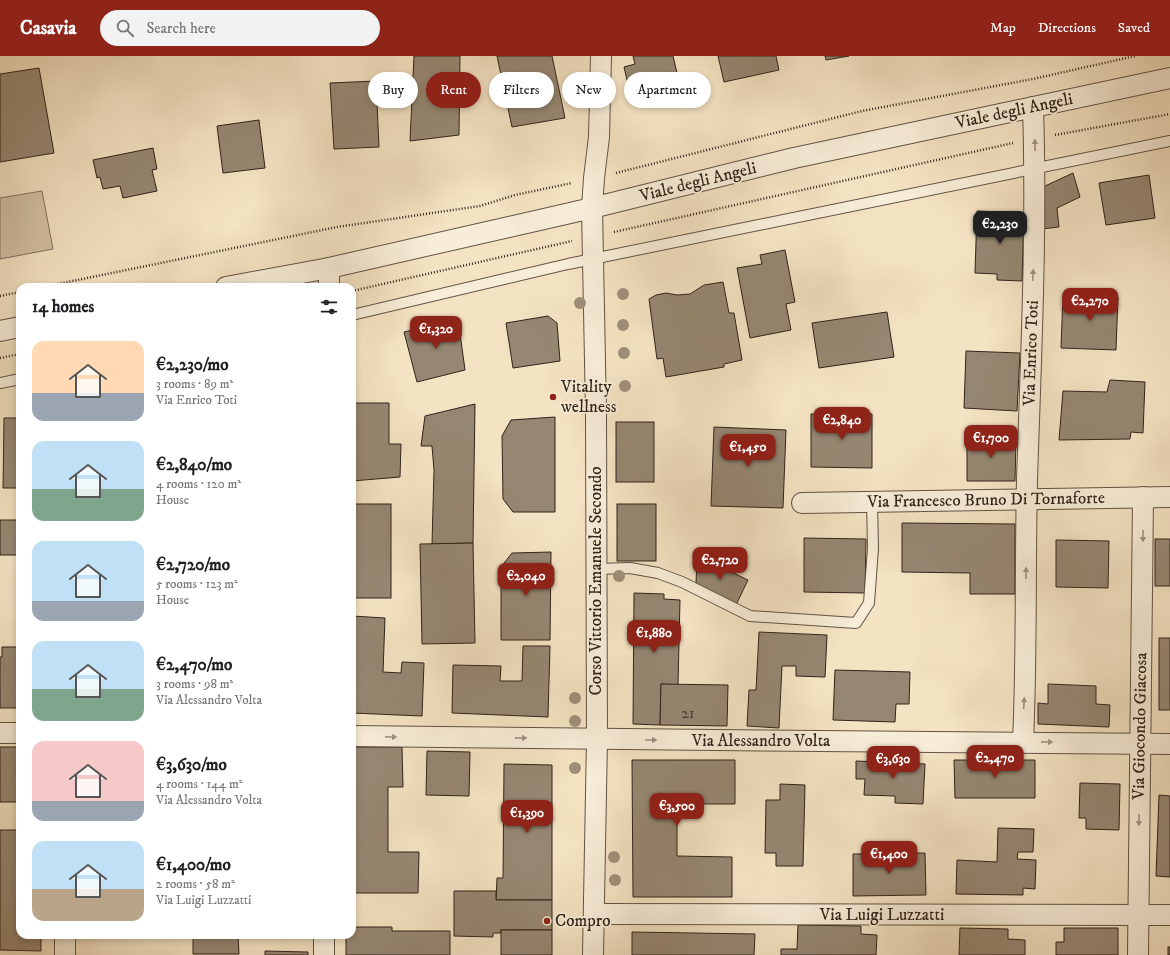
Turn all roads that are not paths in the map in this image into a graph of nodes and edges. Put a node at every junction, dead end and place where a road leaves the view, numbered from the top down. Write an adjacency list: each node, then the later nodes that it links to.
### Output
1 (601, 56): 6 (street, Corso Vittorio Emanuele Secondo)
2 (1170, 78): 3 (street, Viale degli Angeli)
3 (1033, 107): 5 (street, Via Enrico Toti, one-way to 3); 6 (street, Viale degli Angeli)
4 (1170, 141): 5 (lane)
5 (1035, 169): 7 (lane); 18 (street, Via Enrico Toti, one-way to 5)
6 (592, 208): 7 (street, Corso Vittorio Emanuele Secondo); 8 (street, Viale degli Angeli)
7 (593, 259): 11 (lane); 21 (street, Corso Vittorio Emanuele Secondo)
8 (328, 268): 9 (street, Viale degli Angeli); 10 (street)
9 (247, 283)
10 (329, 283)
11 (356, 315)
12 (16, 328): 13 (street)
13 (0, 331)
14 (16, 379): 15 (lane)
15 (0, 383)
16 (1143, 497): 17 (street, Via Francesco Bruno Di Tornaforte); 18 (street, Via Francesco Bruno Di Tornaforte); 27 (street, Via Giocondo Giacosa, one-way to 27)
17 (1170, 497)
18 (1027, 499): 19 (street, Via Francesco Bruno Di Tornaforte); 26 (street, Via Enrico Toti, one-way to 18)
19 (872, 502): 20 (street, Via Francesco Bruno Di Tornaforte); 21 (lane)
20 (802, 503)
21 (596, 569): 25 (street, Corso Vittorio Emanuele Secondo)
22 (0, 733): 23 (street)
23 (16, 733)
24 (356, 736): 25 (street, Via Alessandro Volta, one-way to 25)
25 (597, 739): 26 (street, Via Alessandro Volta, one-way to 26); 29 (street, Corso Vittorio Emanuele Secondo)
26 (1022, 742): 27 (street, Via Alessandro Volta, one-way to 27)
27 (1140, 744): 28 (street, Via Alessandro Volta); 30 (street, Via Giocondo Giacosa, one-way to 30)
28 (1170, 744)
29 (594, 914): 30 (street, Via Luigi Luzzatti); 36 (street, Corso Vittorio Emanuele Secondo)
30 (1138, 915): 31 (street, Via Luigi Luzzatti); 37 (street, Via Giocondo Giacosa)
31 (1170, 915)
32 (65, 939): 34 (street)
33 (324, 939): 35 (street)
34 (65, 955)
35 (324, 955)
36 (594, 955)
37 (1138, 955)

